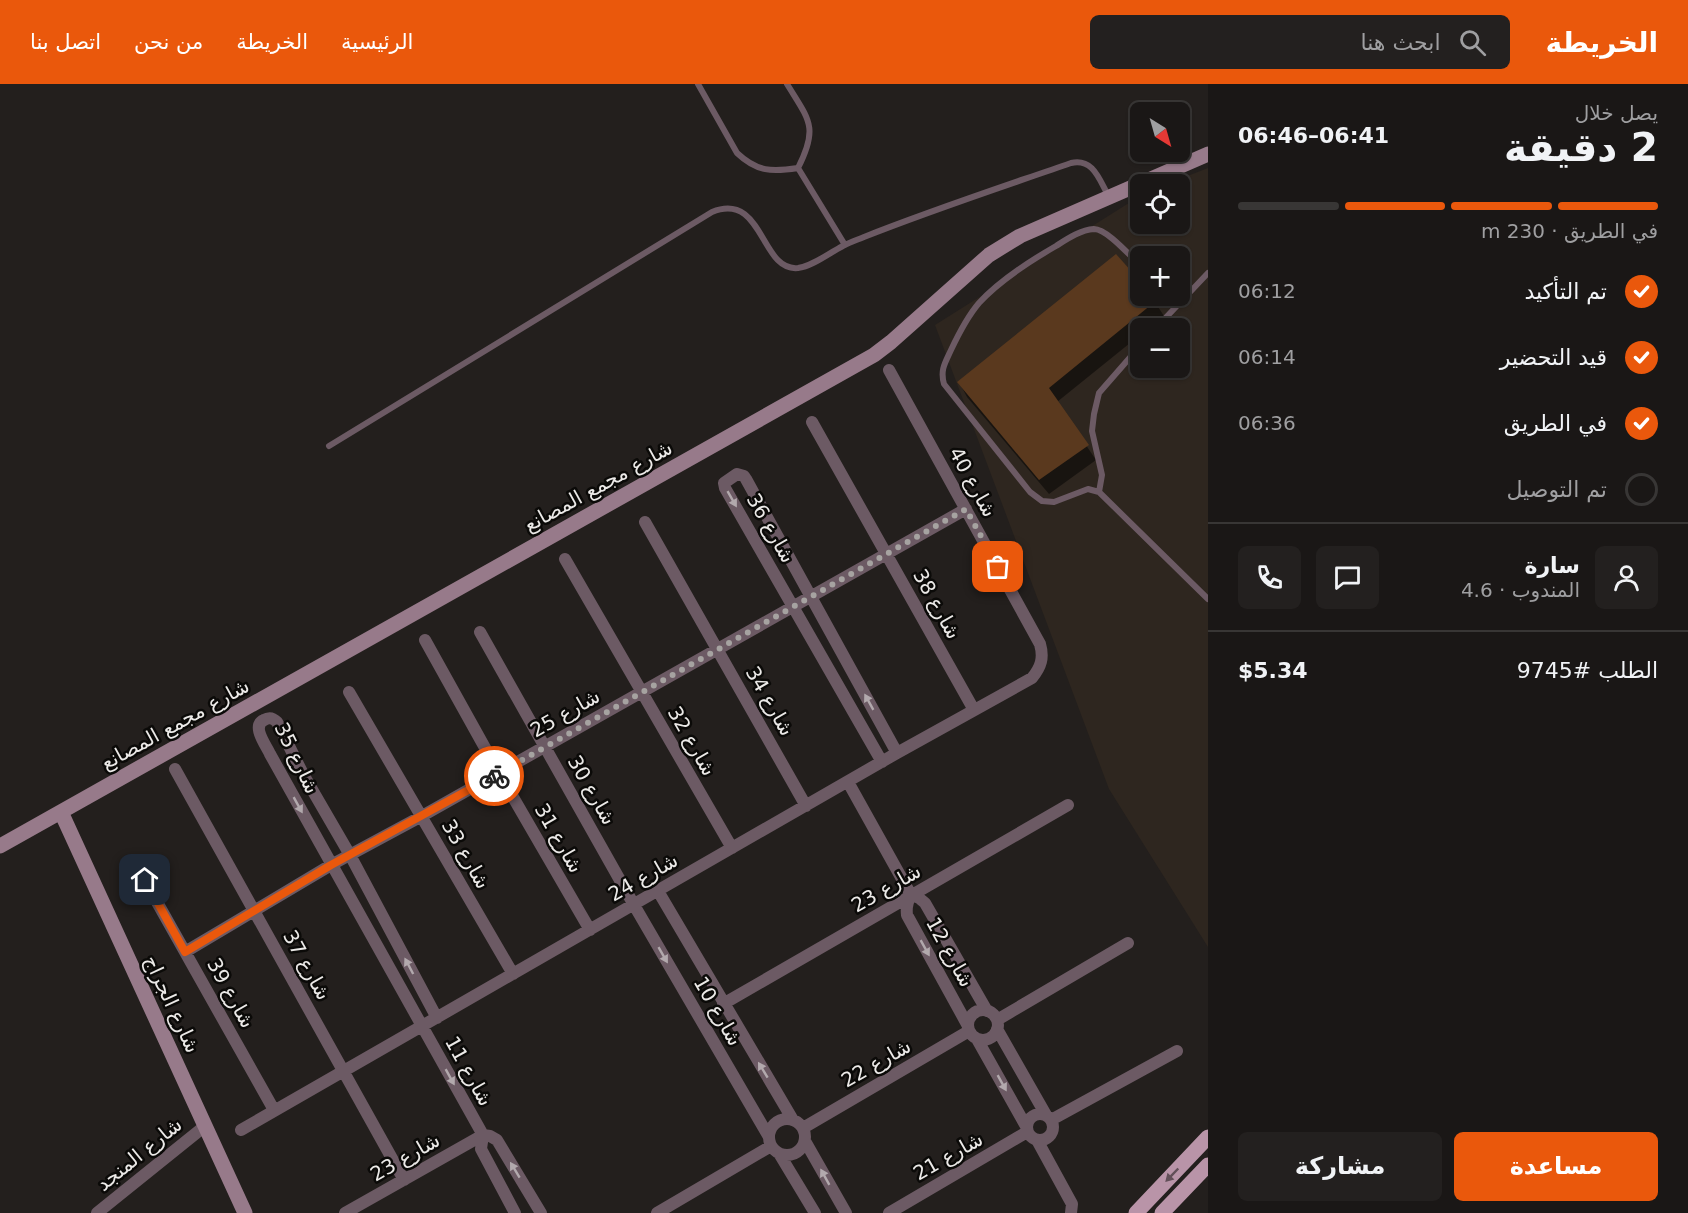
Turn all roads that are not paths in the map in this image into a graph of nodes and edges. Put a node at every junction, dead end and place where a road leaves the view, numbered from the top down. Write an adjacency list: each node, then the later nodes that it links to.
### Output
1 (698, 84): 4 (lane)
2 (787, 84): 4 (lane)
3 (1208, 154): 5 (street, شارع مجمع المصانع)
4 (798, 168): 6 (lane)
5 (1109, 197): 6 (lane); 39 (street, شارع مجمع المصانع)
6 (845, 245): 15 (lane)
7 (1130, 256): 16 (lane)
8 (1208, 273): 9 (lane)
9 (1190, 292)
10 (1177, 306): 11 (lane)
11 (1166, 318)
12 (1130, 357): 16 (lane)
13 (889, 370): 17 (street, شارع 40)
14 (812, 422): 19 (street, شارع 38)
15 (329, 446)
16 (1099, 492): 22 (lane)
17 (966, 509): 19 (street, شارع 25); 26 (street, شارع 40)
18 (645, 522): 27 (street, شارع 34)
19 (887, 553): 21 (street, شارع 25); 30 (street, شارع 38)
20 (565, 559): 29 (street, شارع 32)
21 (811, 596): 23 (street, شارع 25); 23 (street, شارع 36, one-way to 23); 32 (street, شارع 36, one-way to 21)
22 (1208, 599)
23 (794, 606): 27 (street, شارع 25); 33 (street, شارع 36)
24 (480, 632): 31 (street, شارع 30)
25 (425, 640): 35 (street, شارع 31)
26 (1040, 644): 30 (street, شارع 24)
27 (717, 649): 29 (street, شارع 25); 38 (street, شارع 34)
28 (349, 692): 40 (street, شارع 33)
29 (642, 692): 31 (street, شارع 25); 42 (street, شارع 32)
30 (974, 710): 32 (street, شارع 24)
31 (545, 747): 35 (street, شارع 25); 48 (street, شارع 30)
32 (897, 753): 33 (street, شارع 24)
33 (882, 762): 36 (street, شارع 24)
34 (175, 769): 49 (street, شارع 37)
35 (499, 773): 40 (street, شارع 25); 50 (street, شارع 31)
36 (848, 782): 38 (street, شارع 24); 47 (street, شارع 12)
37 (1068, 805): 47 (street, شارع 23)
38 (806, 806): 42 (street, شارع 24)
39 (61, 812): 41 (street, شارع مجمع المصانع); 63 (street, شارع الجراج)
40 (422, 816): 43 (street, شارع 25); 53 (street, شارع 33)
41 (0, 846)
42 (732, 848): 46 (street, شارع 24)
43 (350, 855): 45 (street, شارع 25); 45 (street, شارع 35, one-way to 45); 55 (street, شارع 35, one-way to 43)
44 (135, 862): 52 (street, شارع 39)
45 (331, 865): 49 (street, شارع 25); 57 (street, شارع 35)
46 (658, 891): 48 (street, شارع 24); 54 (street, شارع 10)
47 (911, 896): 54 (street, شارع 23); 56 (street, شارع 12); 58 (street, شارع 12, one-way to 58)
48 (634, 904): 50 (street, شارع 24); 69 (street, شارع 10, one-way to 69)
49 (254, 911): 52 (street, شارع 25); 60 (street, شارع 37)
50 (590, 930): 53 (street, شارع 24)
51 (1128, 943): 56 (street)
52 (185, 952): 61 (street, شارع 39)
53 (513, 974): 55 (street, شارع 24)
54 (723, 1004): 65 (street, شارع 10, one-way to 54)
55 (437, 1018): 57 (street, شارع 24)
56 (994, 1020): 58 (street); 58 (street); 62 (street, شارع 12)
57 (422, 1026): 60 (street, شارع 24); 67 (street, شارع 11, one-way to 67)
58 (972, 1032): 65 (street, شارع 22); 66 (street, شارع 12, one-way to 66)
59 (1176, 1051): 62 (street)
60 (344, 1071): 61 (street, شارع 24); 71 (street, شارع 37)
61 (274, 1110): 64 (street, شارع 24)
62 (1049, 1118): 66 (street); 66 (street)
63 (205, 1126): 72 (street, شارع المنجد); 73 (street, شارع الجراج)
64 (241, 1130)
65 (800, 1130): 69 (street); 69 (street); 79 (street, شارع 10, one-way to 65)
66 (1030, 1133): 80 (street, شارع 21); 81 (street, شارع 12)
67 (483, 1135): 71 (street, شارع 23); 75 (street, شارع 11); 76 (street, شارع 11, one-way to 67)
68 (1208, 1137): 82 (main road, one-way to 82)
69 (773, 1146): 77 (street); 78 (street, شارع 10)
70 (1208, 1165): 83 (main road)
71 (404, 1180): 74 (street, شارع 23)
72 (97, 1213)
73 (245, 1213)
74 (345, 1213)
75 (515, 1213)
76 (541, 1213)
77 (657, 1213)
78 (815, 1213)
79 (846, 1213)
80 (889, 1213)
81 (1071, 1213)
82 (1136, 1213)
83 (1162, 1213)

